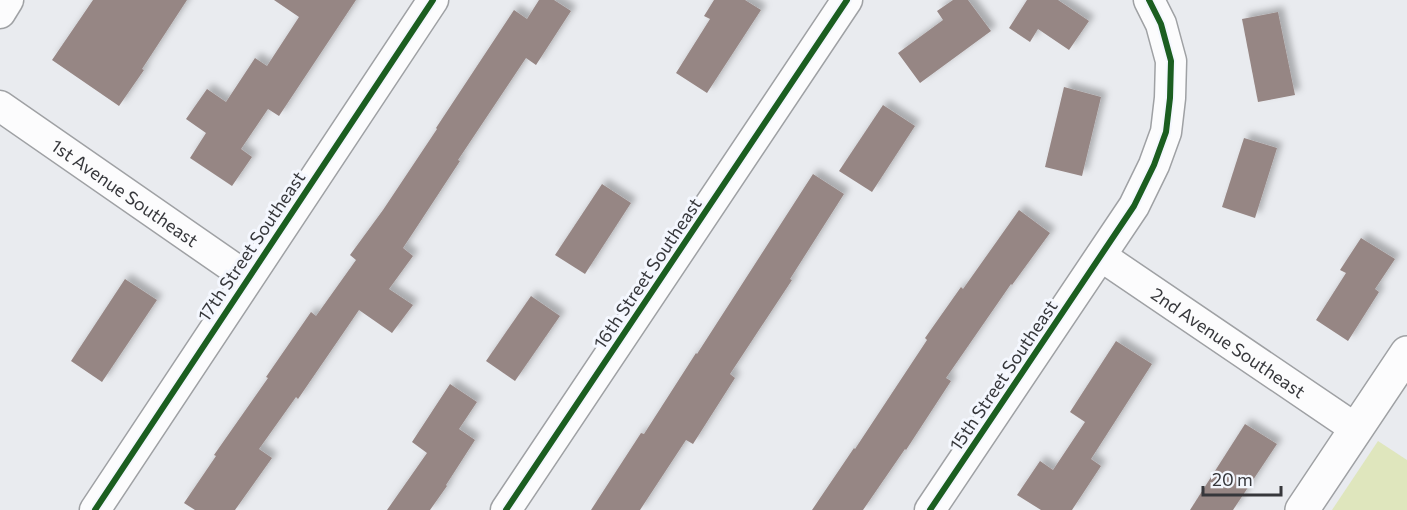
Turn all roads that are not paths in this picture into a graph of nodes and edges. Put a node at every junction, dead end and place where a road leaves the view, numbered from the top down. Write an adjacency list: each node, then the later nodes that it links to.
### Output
1 (8, 0): 5 (street)
2 (433, 0): 8 (street, 17th Street Southeast)
3 (847, 0): 12 (street, 16th Street Southeast)
4 (1149, 0): 7 (street, 15th Street Southeast)
5 (0, 13)
6 (0, 106): 8 (street, 1st Avenue Southeast)
7 (1101, 256): 10 (street, 2nd Avenue Southeast); 13 (street, 15th Street Southeast)
8 (248, 278): 11 (street, 17th Street Southeast)
9 (1407, 353): 10 (street)
10 (1356, 429): 14 (street)
11 (95, 510)
12 (506, 510)
13 (930, 510)
14 (1302, 510)

